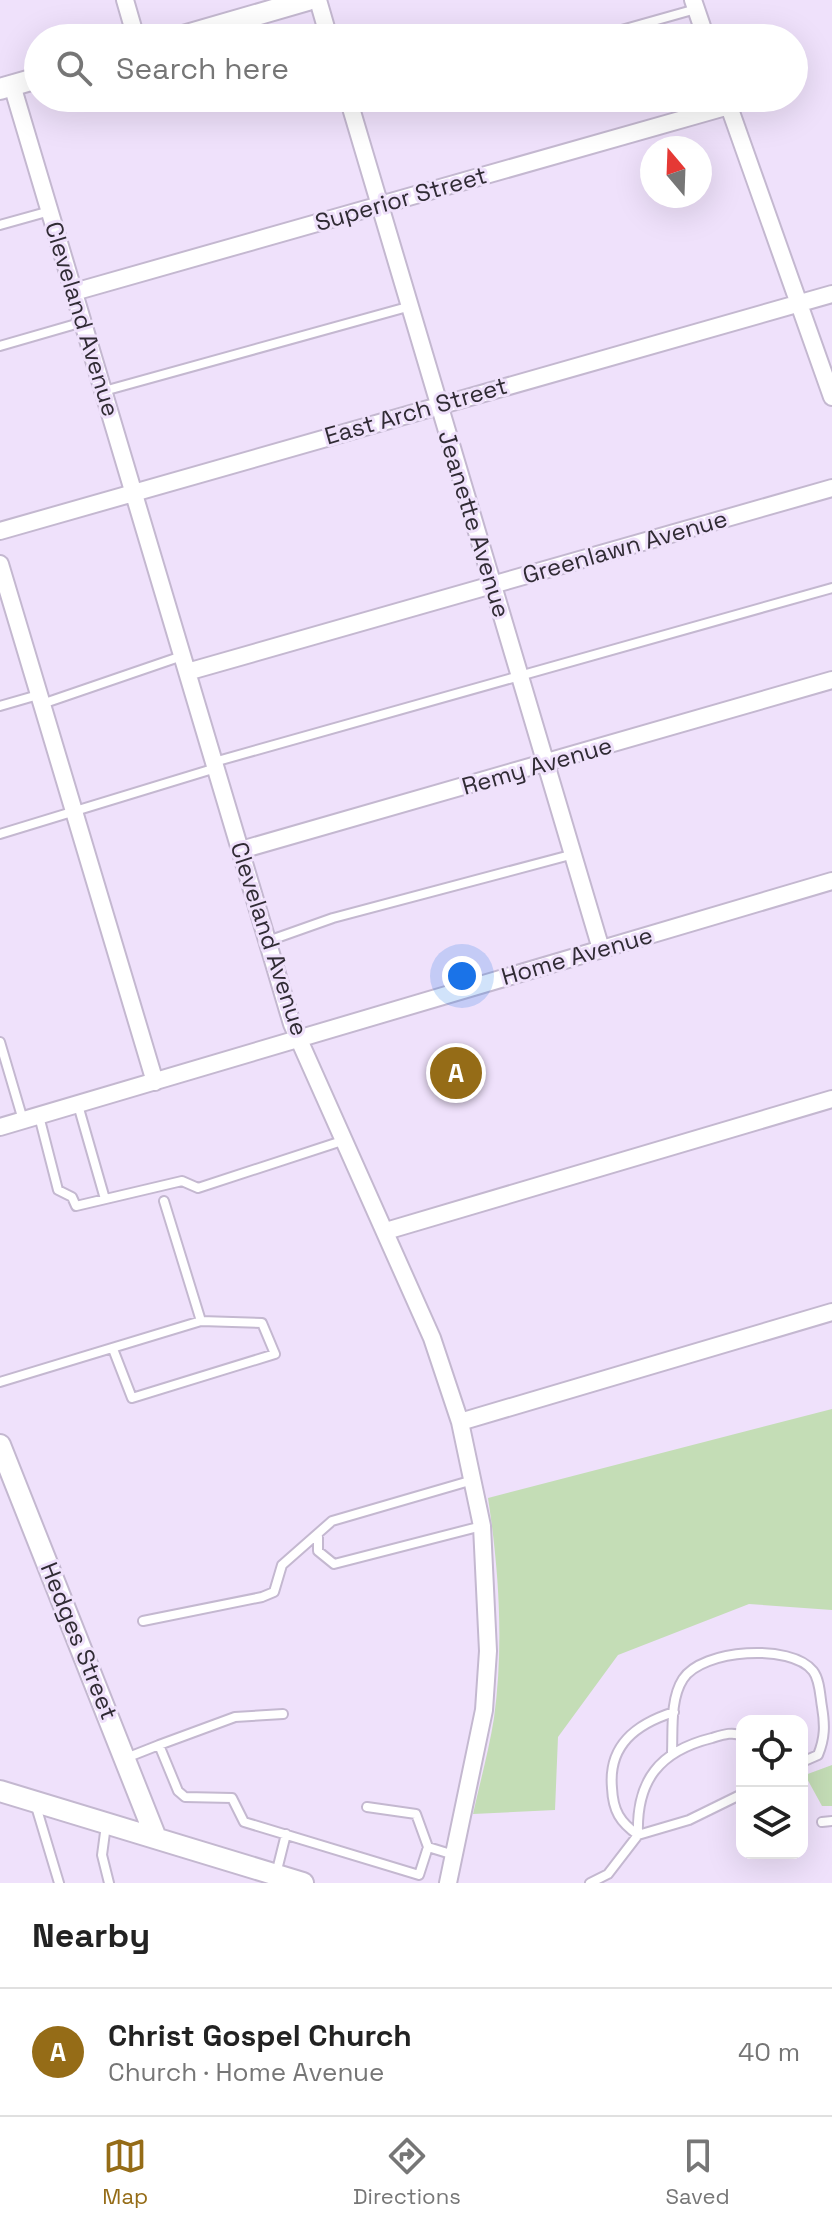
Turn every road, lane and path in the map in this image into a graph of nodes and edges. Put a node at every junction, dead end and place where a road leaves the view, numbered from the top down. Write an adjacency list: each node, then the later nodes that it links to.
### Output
1 (125, 0): 5 (street)
2 (308, 0): 6 (street)
3 (318, 0): 7 (street)
4 (694, 4): 8 (lane); 9 (street)
5 (132, 24)
6 (225, 24)
7 (325, 24)
8 (635, 24)
9 (701, 24)
10 (6, 87): 15 (street, Cleveland Avenue)
11 (352, 112): 14 (street, Jeanette Avenue)
12 (694, 112): 14 (street, Superior Street)
13 (731, 112): 19 (street)
14 (380, 205): 17 (street, Superior Street); 20 (street, Jeanette Avenue)
15 (50, 211): 16 (lane); 17 (street, Cleveland Avenue)
16 (0, 225)
17 (74, 292): 21 (street, Cleveland Avenue)
18 (832, 294): 19 (street, East Arch Street)
19 (798, 304): 24 (street); 25 (street, East Arch Street)
20 (412, 306): 23 (lane); 25 (street, Jeanette Avenue)
21 (83, 322): 22 (lane); 23 (street, Cleveland Avenue)
22 (0, 346)
23 (104, 391): 27 (street, Cleveland Avenue)
24 (832, 397)
25 (439, 404): 27 (street, East Arch Street); 30 (street, Jeanette Avenue)
26 (832, 488): 30 (street, Greenlawn Avenue)
27 (133, 492): 28 (street, East Arch Street); 32 (street, Cleveland Avenue)
28 (0, 531)
29 (0, 564): 35 (street)
30 (492, 584): 32 (street, Greenlawn Avenue); 33 (street, Jeanette Avenue)
31 (832, 588): 33 (lane)
32 (184, 664): 35 (lane); 38 (street, Cleveland Avenue)
33 (520, 674): 37 (street, Jeanette Avenue); 38 (lane)
34 (832, 680): 37 (street, Remy Avenue)
35 (41, 699): 36 (lane); 39 (street)
36 (0, 706)
37 (548, 764): 41 (street, Remy Avenue); 42 (street, Jeanette Avenue)
38 (215, 765): 39 (lane); 41 (street, Cleveland Avenue)
39 (75, 813): 40 (lane); 48 (street)
40 (0, 834)
41 (241, 850): 44 (street, Cleveland Avenue)
42 (575, 854): 44 (lane); 45 (street, Jeanette Avenue)
43 (832, 881): 45 (street, Home Avenue)
44 (267, 941): 46 (street, Cleveland Avenue)
45 (601, 949): 46 (street, Home Avenue)
46 (299, 1038): 48 (street, Home Avenue); 53 (street, Cleveland Avenue)
47 (0, 1042): 51 (lane)
48 (155, 1082): 50 (street, Home Avenue)
49 (832, 1099): 56 (street)
50 (78, 1105): 51 (street, Home Avenue); 54 (lane)
51 (31, 1118): 52 (street, Home Avenue); 54 (lane)
52 (0, 1127)
53 (346, 1140): 54 (lane); 56 (street, Cleveland Avenue)
54 (105, 1199)
55 (164, 1201): 58 (lane)
56 (386, 1231): 61 (street, Cleveland Avenue)
57 (832, 1312): 61 (street)
58 (201, 1321): 59 (lane); 59 (lane)
59 (113, 1349): 60 (lane)
60 (0, 1382)
61 (460, 1422): 63 (street, Cleveland Avenue)
62 (0, 1445): 72 (street, Hedges Street)
63 (473, 1480): 64 (street, Cleveland Avenue); 65 (lane)
64 (482, 1526): 65 (lane); 85 (street, Cleveland Avenue)
65 (318, 1537): 66 (lane)
66 (143, 1621)
67 (674, 1712): 71 (lane); 73 (lane); 82 (lane)
68 (283, 1714): 70 (lane)
69 (736, 1732): 71 (lane)
70 (159, 1745): 72 (lane); 81 (lane)
71 (672, 1752): 82 (lane)
72 (126, 1758): 83 (street, Hedges Street)
73 (808, 1759)
74 (0, 1791): 76 (street)
75 (736, 1797): 82 (lane)
76 (35, 1802): 80 (street); 87 (lane)
77 (367, 1807): 84 (lane)
78 (832, 1821): 79 (lane)
79 (822, 1822)
80 (106, 1823): 83 (street); 88 (lane)
81 (286, 1834): 84 (lane); 86 (lane)
82 (638, 1835): 92 (lane)
83 (156, 1838): 86 (street)
84 (428, 1847): 85 (lane)
85 (454, 1855): 91 (street, Cleveland Avenue)
86 (276, 1875): 89 (street); 90 (street)
87 (59, 1883)
88 (109, 1883)
89 (254, 1883)
90 (303, 1883)
91 (448, 1883)
92 (590, 1883)

